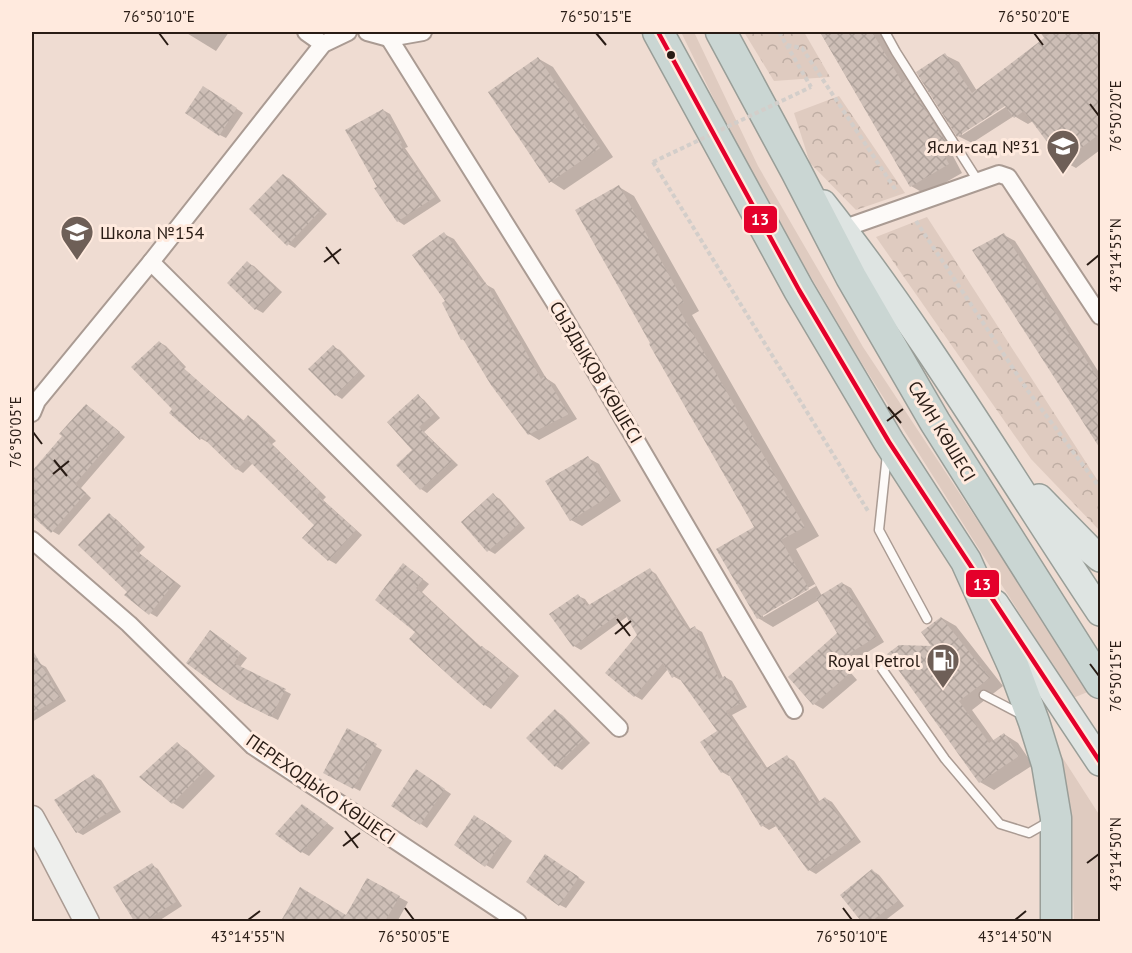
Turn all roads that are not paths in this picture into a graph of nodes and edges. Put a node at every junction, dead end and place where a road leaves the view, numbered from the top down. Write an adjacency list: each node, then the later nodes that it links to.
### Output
1 (306, 32): 9 (street)
2 (348, 32): 9 (street)
3 (367, 32): 8 (street)
4 (423, 32): 8 (street)
5 (658, 32): 17 (highway)
6 (721, 32): 10 (highway, САИН КӨШЕСІ)
7 (885, 32): 11 (lane)
8 (389, 38): 26 (street, СЫЗДЫҚОВ КӨШЕСІ)
9 (323, 44): 13 (street)
10 (796, 171): 12 (main road, САИН КӨШЕСІ); 24 (highway, САИН КӨШЕСІ)
11 (978, 181): 12 (street); 14 (street)
12 (842, 229): 16 (main road, САИН КӨШЕСІ)
13 (151, 262): 15 (street); 28 (street)
14 (1101, 316)
15 (32, 413)
16 (988, 440): 19 (main road); 21 (main road, САИН КӨШЕСІ)
17 (889, 442): 20 (highway); 22 (lane)
18 (32, 540): 33 (street, ПЕРЕХОДЬКО КӨШЕСІ)
19 (1101, 558)
20 (966, 561): 27 (highway); 29 (main road)
21 (1101, 612)
22 (927, 619)
23 (882, 669): 31 (lane)
24 (1101, 683)
25 (984, 694): 27 (lane)
26 (794, 710)
27 (1034, 722): 31 (highway)
28 (619, 728)
29 (1101, 762)
30 (32, 818): 32 (street)
31 (1056, 818): 34 (highway)
32 (87, 921)
33 (518, 921)
34 (1056, 921)

